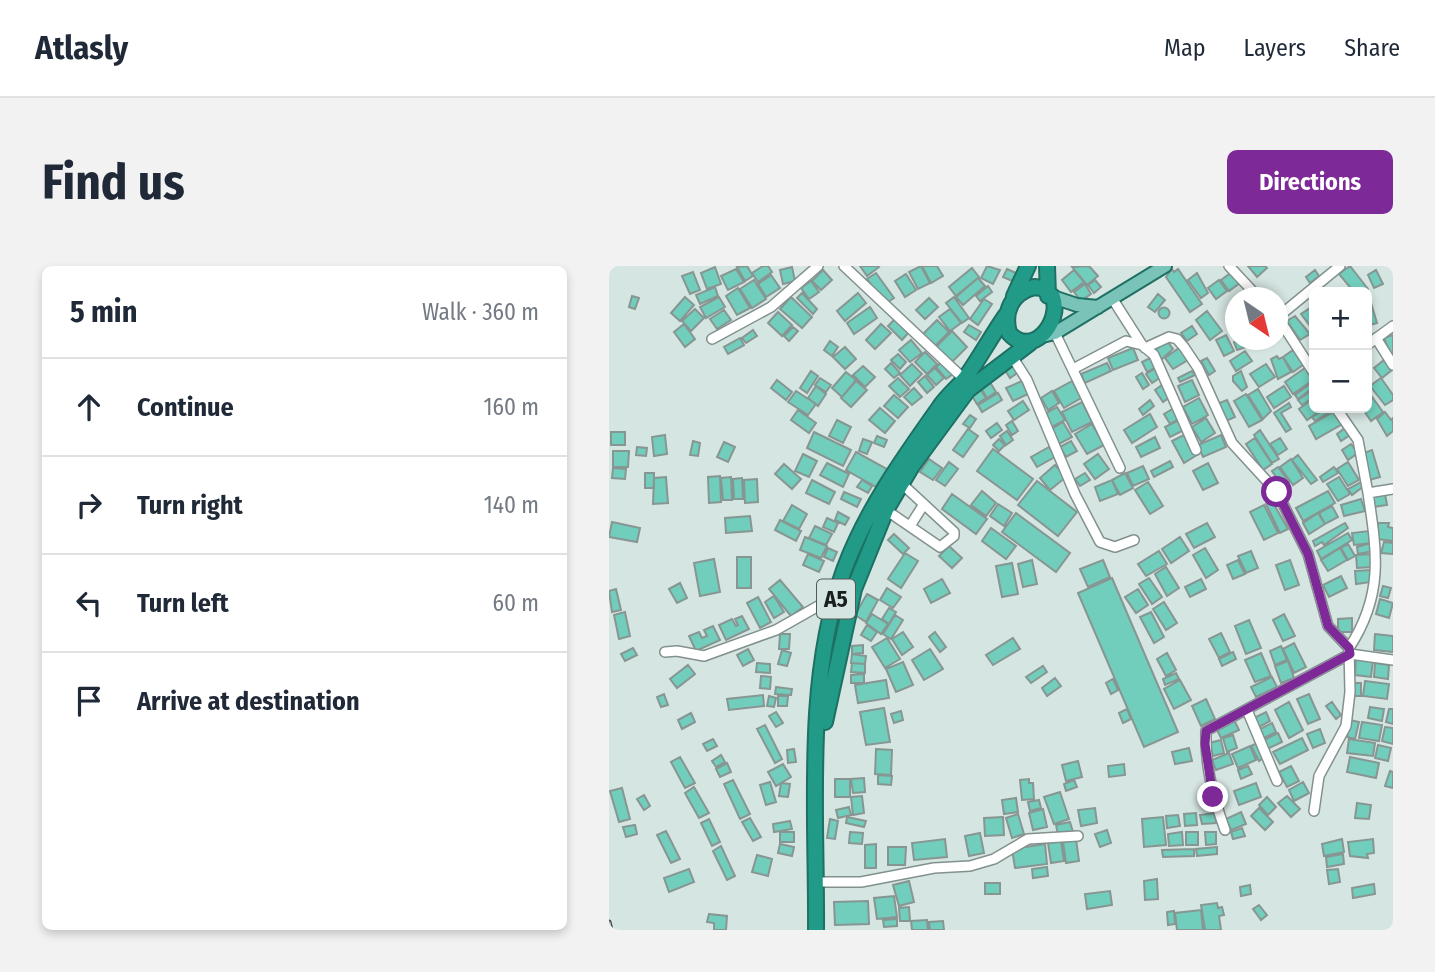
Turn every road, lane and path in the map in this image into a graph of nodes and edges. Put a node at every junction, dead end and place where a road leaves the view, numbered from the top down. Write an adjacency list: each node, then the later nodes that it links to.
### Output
1 (818, 266): 18 (street)
2 (844, 266): 25 (street)
3 (1028, 266): 12 (highway, A5)
4 (1047, 266): 9 (highway, A5)
5 (1164, 266): 10 (main road)
6 (1229, 266): 8 (street)
7 (1340, 266): 13 (street)
8 (1249, 287)
9 (1051, 297): 11 (main road); 12 (highway); 16 (highway, A5)
10 (1112, 298): 11 (main road); 20 (street)
11 (1098, 307): 16 (main road)
12 (1009, 308): 16 (highway); 25 (highway, A5)
13 (1288, 309)
14 (1393, 326): 17 (street)
15 (1288, 333): 22 (street)
16 (1042, 338): 21 (highway, A5); 24 (street)
17 (1376, 338): 19 (street); 23 (street)
18 (712, 340)
19 (1372, 341)
20 (1143, 346): 24 (street); 27 (street); 37 (street)
21 (1013, 358): 29 (highway, A5); 35 (street)
22 (1309, 365)
23 (1393, 365)
24 (1073, 369): 28 (street)
25 (964, 379): 36 (highway, A5)
26 (1339, 413): 31 (street)
27 (1196, 450)
28 (1120, 468)
29 (901, 483): 32 (street); 33 (highway, A5)
30 (1393, 489): 31 (street)
31 (1368, 493): 37 (street)
32 (924, 505): 34 (street); 34 (street)
33 (886, 510): 34 (street); 45 (highway, A5)
34 (909, 526)
35 (1134, 540)
36 (837, 595): 38 (street); 46 (highway, A5)
37 (1350, 651): 39 (street); 40 (street); 42 (street)
38 (665, 652)
39 (1393, 660)
40 (1247, 710): 41 (street); 43 (street)
41 (1277, 781)
42 (1314, 811)
43 (1225, 830)
44 (1078, 836): 45 (street)
45 (820, 882): 47 (highway, A5)
46 (816, 930)
47 (822, 930)

